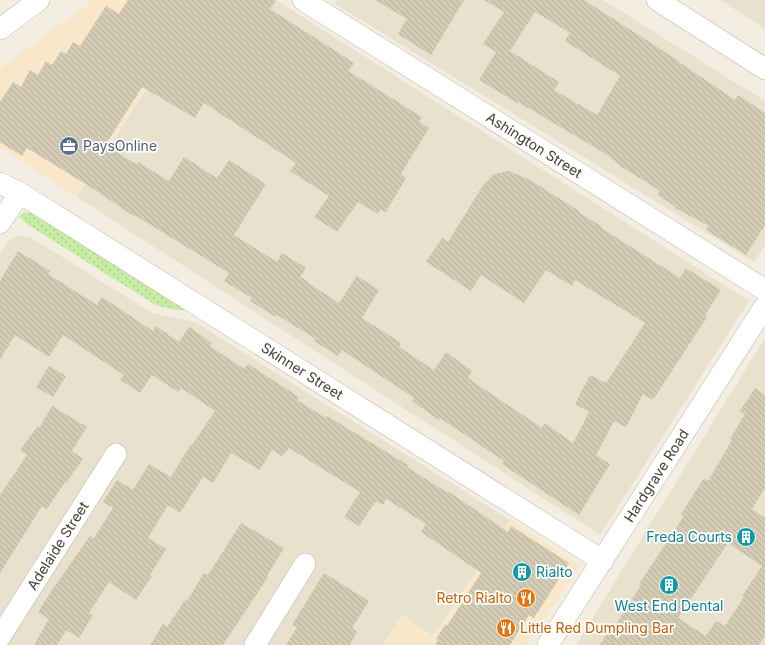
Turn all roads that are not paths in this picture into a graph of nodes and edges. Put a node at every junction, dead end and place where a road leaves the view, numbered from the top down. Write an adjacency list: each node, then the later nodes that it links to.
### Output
1 (40, 0): 4 (street)
2 (303, 0): 9 (street, Ashington Street)
3 (657, 0): 5 (street)
4 (0, 29)
5 (765, 69)
6 (0, 183): 7 (street, Skinner Street)
7 (20, 192): 8 (street); 12 (street, Skinner Street)
8 (0, 223)
9 (765, 290)
10 (765, 306): 12 (street, Hardgrave Road)
11 (116, 454): 14 (street, Adelaide Street)
12 (603, 561): 16 (street, Hardgrave Road)
13 (305, 564): 15 (street)
14 (0, 637)
15 (255, 645)
16 (548, 645)

